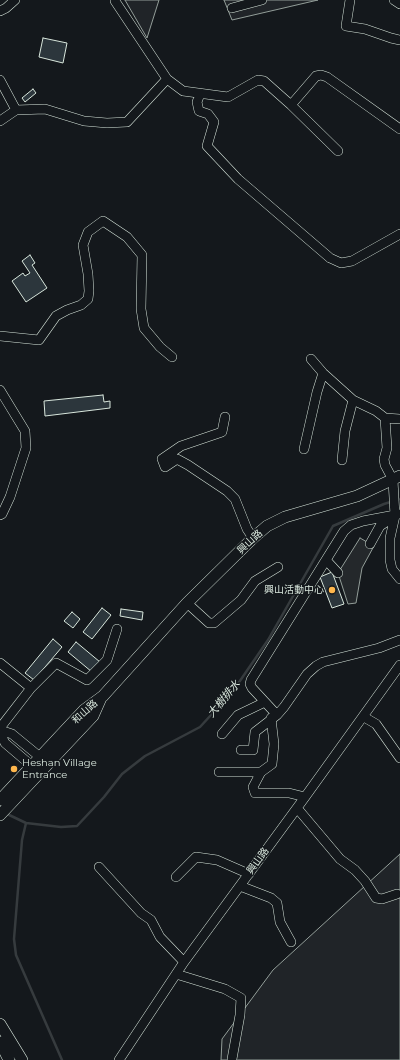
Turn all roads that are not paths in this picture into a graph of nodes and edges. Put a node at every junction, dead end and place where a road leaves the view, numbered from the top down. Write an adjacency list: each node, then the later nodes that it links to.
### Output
1 (15, 0): 8 (street)
2 (115, 0): 10 (street)
3 (262, 0): 7 (street)
4 (350, 0): 9 (street)
5 (394, 0): 6 (street)
6 (400, 4)
7 (232, 8)
8 (0, 11)
9 (400, 40)
10 (167, 79): 12 (street); 14 (street)
11 (0, 80): 14 (street)
12 (200, 94): 13 (street); 18 (street)
13 (291, 105): 16 (street); 17 (street)
14 (16, 110): 15 (street)
15 (0, 122)
16 (400, 129)
17 (338, 150)
18 (400, 234)
19 (0, 336): 20 (street)
20 (172, 357)
21 (311, 359): 22 (street)
22 (323, 373): 24 (street); 28 (street)
23 (0, 390): 31 (street)
24 (353, 400): 26 (street); 29 (street)
25 (225, 417): 33 (street)
26 (385, 418): 27 (street); 30 (street)
27 (400, 419)
28 (304, 449)
29 (342, 460)
30 (397, 478): 32 (street); 33 (main road, 興山路)
31 (0, 515)
32 (397, 515): 34 (street); 35 (street); 38 (street)
33 (253, 538): 39 (main road, 興山路)
34 (370, 544)
35 (326, 560): 37 (street); 46 (street)
36 (278, 567): 39 (street)
37 (338, 573)
38 (400, 578)
39 (187, 603): 45 (main road, 興山路)
40 (117, 630): 44 (street)
41 (400, 640): 47 (street)
42 (0, 663): 44 (street)
43 (400, 665): 48 (street, 興山路)
44 (31, 688): 49 (street)
45 (102, 696): 52 (main road, 和山路); 55 (main road, 和山路)
46 (265, 702): 47 (street); 50 (street)
47 (274, 716): 51 (street); 57 (street)
48 (364, 717): 53 (street); 58 (street, 興山路)
49 (0, 730): 52 (street); 54 (street)
50 (222, 734)
51 (241, 750)
52 (40, 758): 54 (main road, 和山路); 55 (street)
53 (400, 758)
54 (32, 766): 55 (street); 59 (main road, 和山路)
55 (44, 768): 59 (main road, 和山路)
56 (219, 772): 57 (street)
57 (260, 772): 58 (street)
58 (305, 798): 60 (street, 興山路)
59 (4, 800): 61 (main road)
60 (297, 808): 63 (street, 興山路); 66 (street)
61 (0, 815)
62 (99, 867): 68 (street)
63 (249, 874): 64 (street); 65 (street, 興山路)
64 (176, 877)
65 (240, 886): 67 (street); 68 (street, 興山路)
66 (397, 894)
67 (291, 942)
68 (184, 962): 69 (street, 興山路)
69 (176, 974): 72 (street); 75 (street, 興山路)
70 (0, 1024): 74 (main road)
71 (0, 1042): 73 (main road)
72 (232, 1059)
73 (9, 1060)
74 (22, 1060)
75 (120, 1060)

